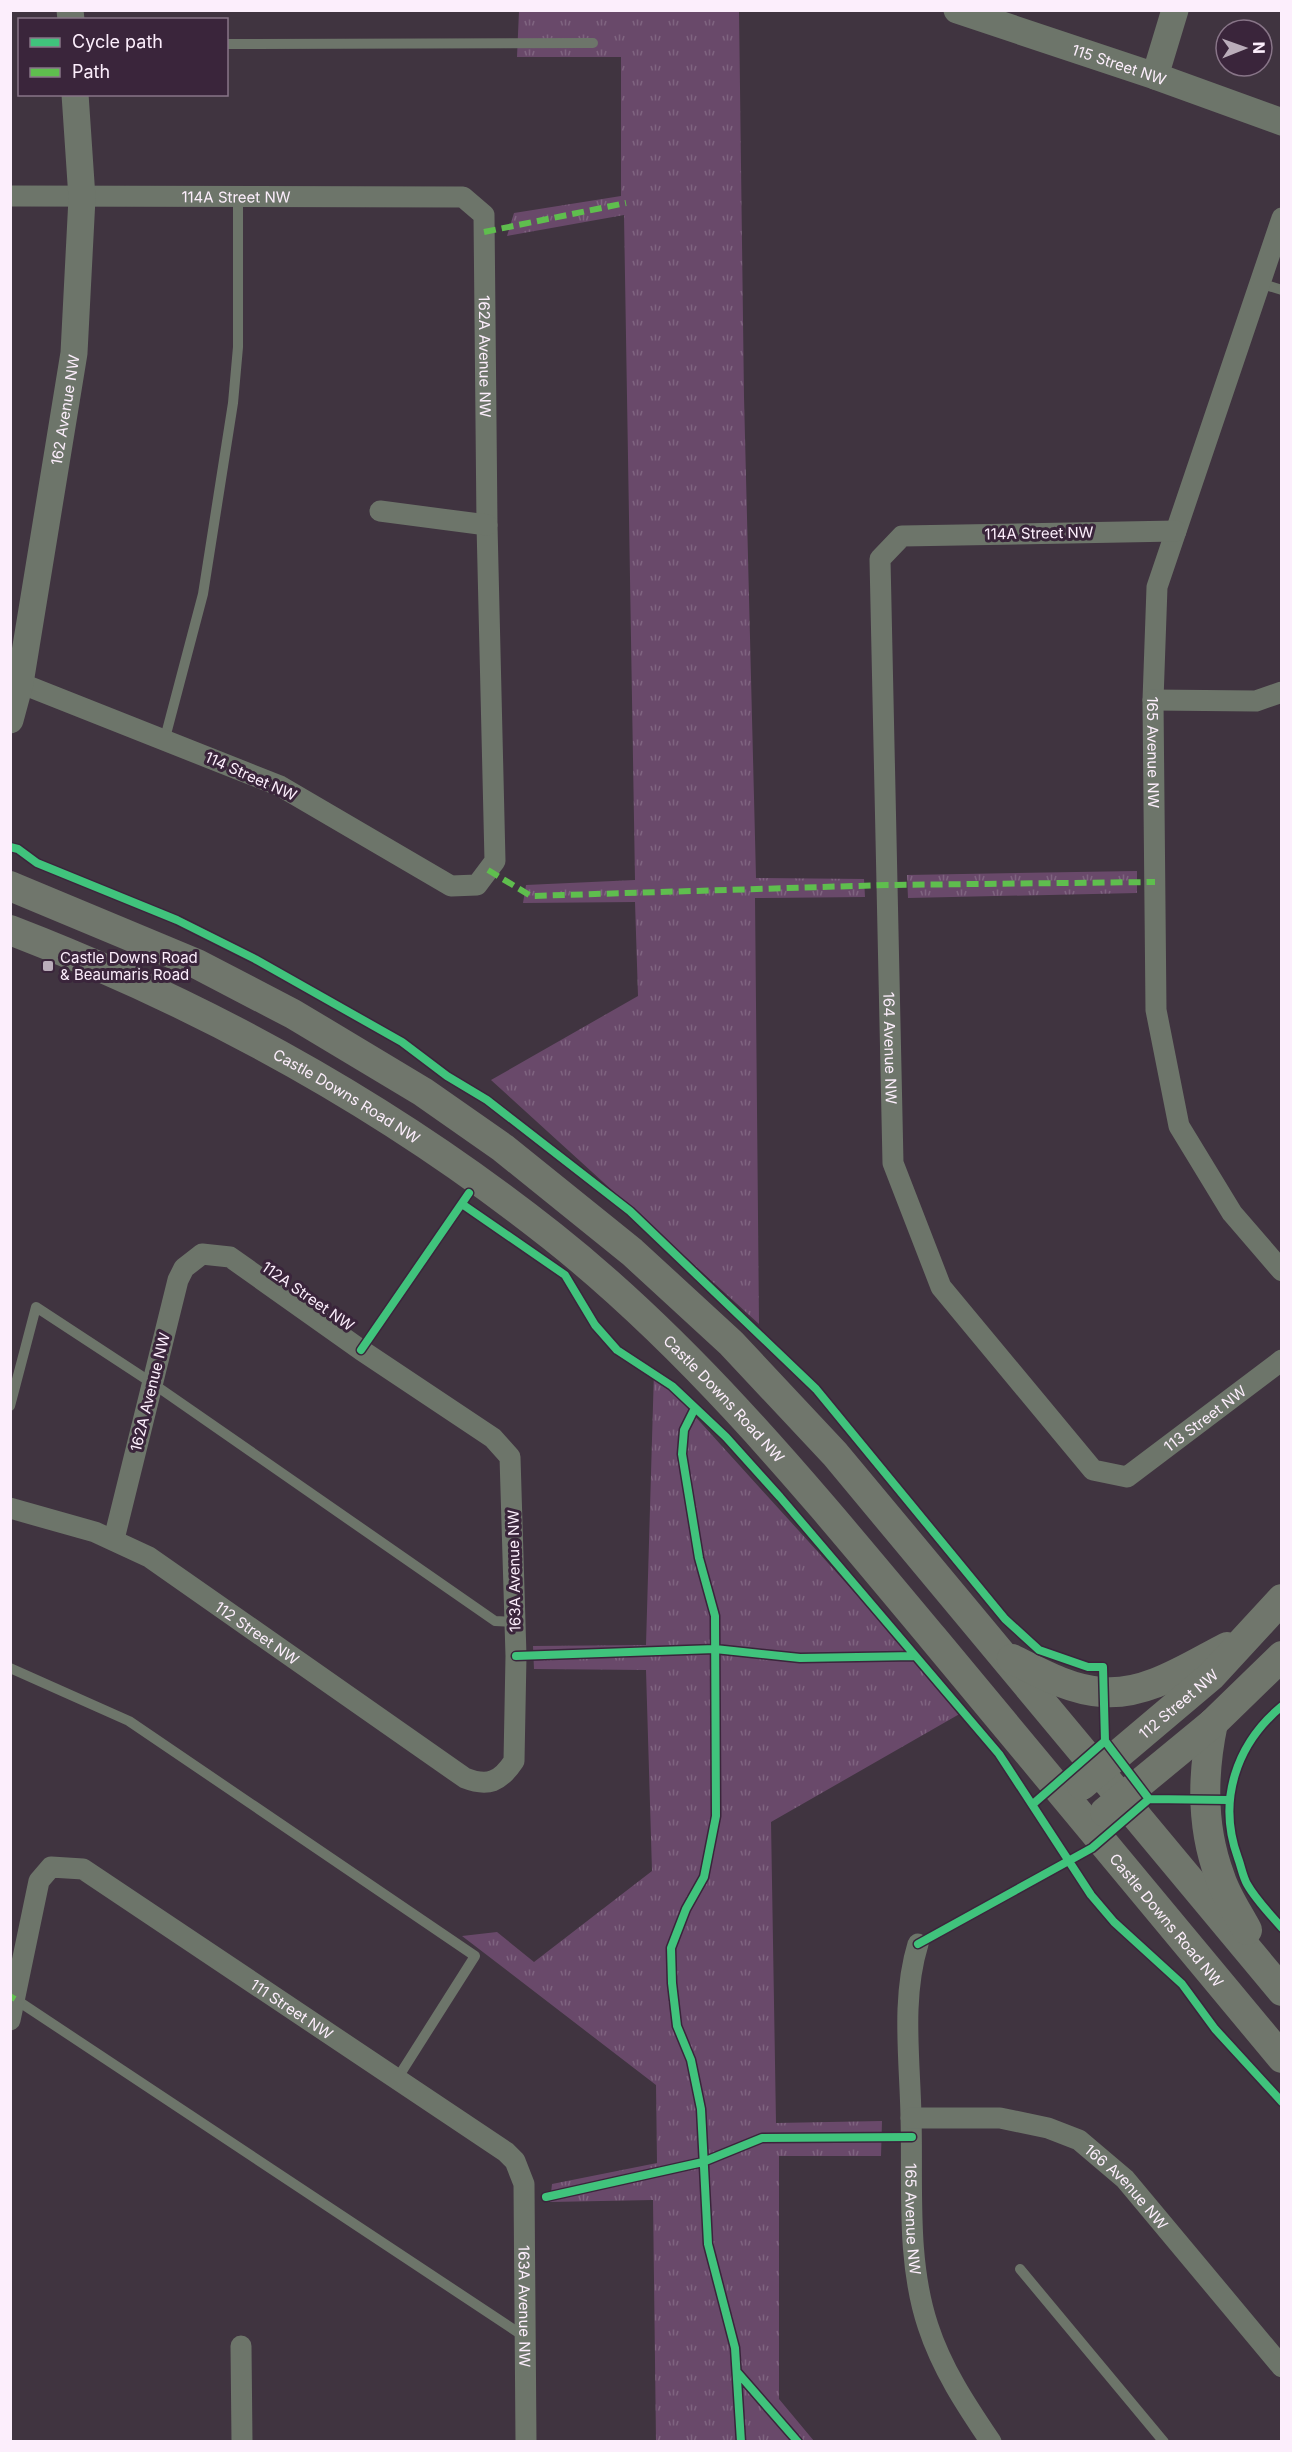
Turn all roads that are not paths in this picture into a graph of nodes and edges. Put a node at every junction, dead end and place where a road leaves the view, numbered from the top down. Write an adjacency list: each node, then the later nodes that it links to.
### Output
1 (957, 10): 5 (street, 115 Street NW)
2 (1175, 10): 5 (street)
3 (593, 43): 4 (lane)
4 (228, 44)
5 (1155, 76): 7 (street, 115 Street NW)
6 (75, 96): 11 (street, 162 Avenue NW)
7 (1281, 122)
8 (10, 196): 11 (street, 114A Street NW)
9 (238, 197): 10 (street, 114A Street NW); 11 (street, 114A Street NW); 23 (lane)
10 (463, 197): 16 (street, 162A Avenue NW)
11 (82, 198): 19 (street, 162 Avenue NW)
12 (1281, 218): 13 (street, 165 Avenue NW)
13 (1259, 283): 14 (lane); 17 (street, 165 Avenue NW)
14 (1281, 290)
15 (380, 512): 16 (street)
16 (487, 525): 24 (street, 162A Avenue NW)
17 (1176, 531): 18 (street, 114A Street NW); 21 (street, 165 Avenue NW)
18 (902, 536): 33 (street, 164 Avenue NW)
19 (20, 683): 22 (street, 162 Avenue NW); 23 (street, 114 Street NW)
20 (1281, 692): 21 (street)
21 (1153, 700): 28 (street, 165 Avenue NW)
22 (10, 720)
23 (165, 738): 24 (street, 114 Street NW)
24 (495, 861)
25 (10, 886): 39 (main road)
26 (10, 930): 45 (main road, Castle Downs Road NW)
27 (202, 1254): 30 (street, 162A Avenue NW); 32 (street, 112A Street NW)
28 (1281, 1271)
29 (1281, 1360): 33 (street, 113 Street NW)
30 (152, 1383): 31 (lane); 35 (street, 162A Avenue NW); 37 (lane)
31 (10, 1406)
32 (510, 1457): 37 (street, 163A Avenue NW)
33 (1127, 1477)
34 (10, 1508): 35 (street, 112 Street NW)
35 (114, 1539): 44 (street, 112 Street NW)
36 (1281, 1599): 38 (main road, 112 Street NW)
37 (515, 1622): 44 (street, 163A Avenue NW)
38 (1246, 1636): 39 (main road); 43 (main road, 112 Street NW)
39 (999, 1652): 43 (main road)
40 (1281, 1656): 42 (main road)
41 (10, 1668): 53 (lane)
42 (1214, 1724): 46 (main road); 49 (main road)
43 (1098, 1773): 45 (main road, 112 Street NW); 46 (main road)
44 (491, 1783)
45 (1066, 1799): 47 (main road, Castle Downs Road NW)
46 (1120, 1800): 47 (main road); 49 (main road)
47 (1089, 1826): 52 (main road, Castle Downs Road NW)
48 (918, 1944): 54 (street, 165 Avenue NW)
49 (1278, 1987)
50 (15, 1999): 51 (street); 53 (street, 111 Street NW); 57 (lane)
51 (10, 2020)
52 (1281, 2058)
53 (397, 2079): 55 (street, 111 Street NW)
54 (911, 2118): 59 (street, 166 Avenue NW); 62 (street, 165 Avenue NW)
55 (521, 2172): 57 (street, 163A Avenue NW)
56 (1020, 2269): 63 (lane)
57 (525, 2337): 61 (street, 163A Avenue NW)
58 (241, 2346): 60 (street)
59 (1281, 2367)
60 (242, 2442)
61 (526, 2442)
62 (991, 2442)
63 (1164, 2442)

